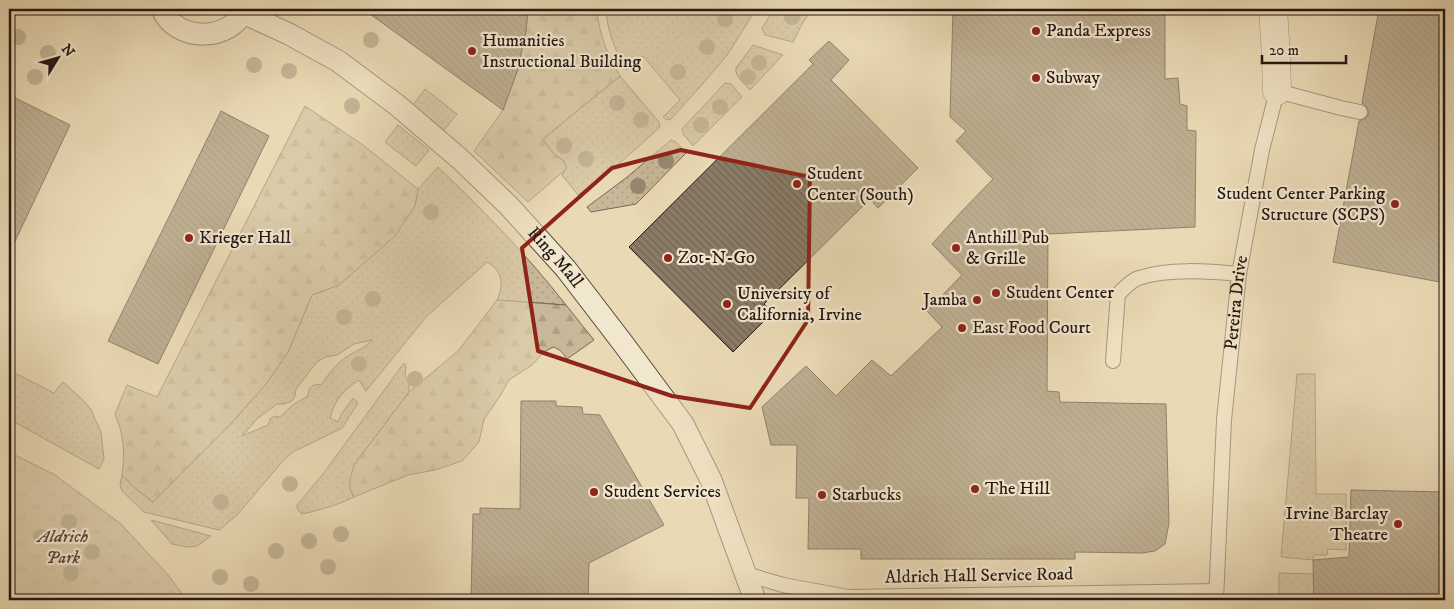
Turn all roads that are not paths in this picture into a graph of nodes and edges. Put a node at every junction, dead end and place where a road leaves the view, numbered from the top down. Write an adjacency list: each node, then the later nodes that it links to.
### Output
1 (162, 9): 3 (street, Ring Mall)
2 (1273, 9): 4 (street, Pereira Drive)
3 (244, 11): 8 (street, Ring Mall)
4 (1277, 91): 5 (lane); 6 (lane, Pereira Drive)
5 (1360, 112)
6 (1239, 274): 7 (lane); 9 (lane, Pereira Drive)
7 (1113, 361)
8 (746, 574): 10 (lane, Aldrich Hall Service Road); 11 (street, Ring Mall)
9 (1216, 596): 10 (lane, Aldrich Hall Service Road)
10 (894, 598)
11 (755, 600)

